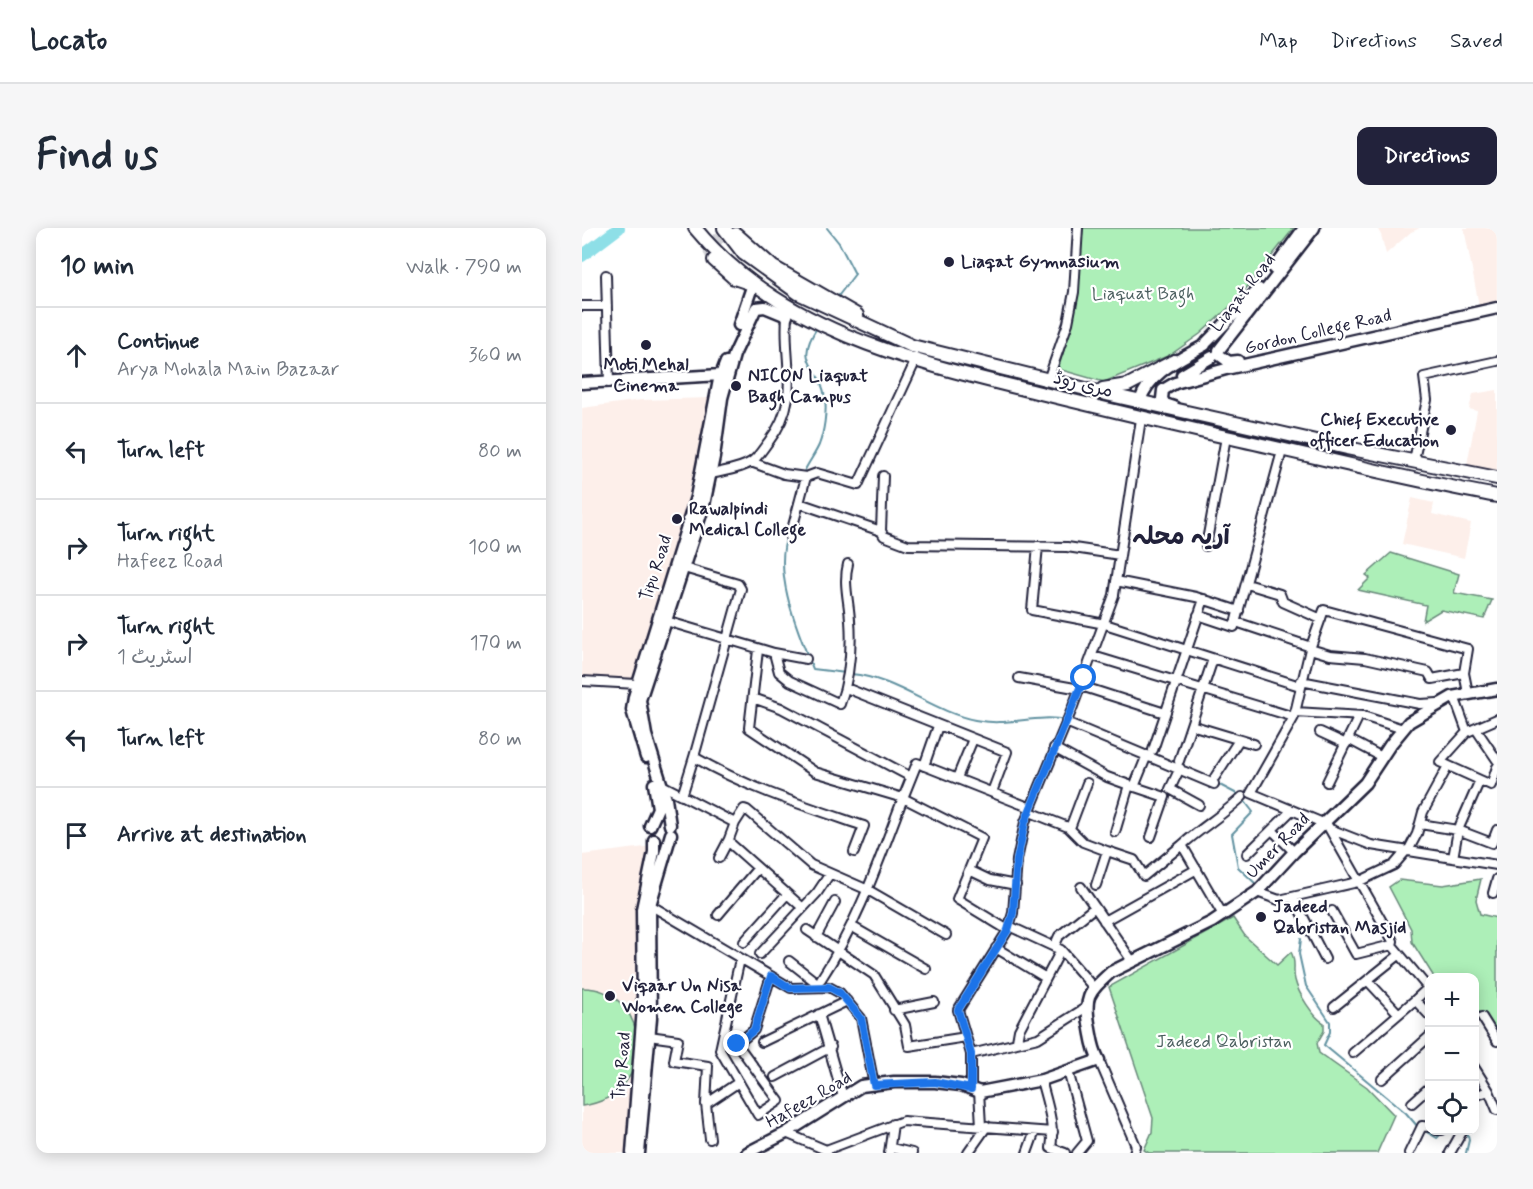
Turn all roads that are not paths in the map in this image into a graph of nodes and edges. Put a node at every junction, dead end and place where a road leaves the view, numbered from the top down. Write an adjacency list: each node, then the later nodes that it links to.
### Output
1 (695, 228): 9 (main road, مری روڈ)
2 (724, 228): 10 (main road, مری روڈ)
3 (1078, 228): 24 (street)
4 (1304, 228): 17 (main road, Liaqat Road)
5 (1314, 228): 18 (main road, Liaqat Road)
6 (736, 234): 10 (main road)
7 (714, 260): 9 (main road)
8 (606, 275): 13 (street)
9 (753, 284): 16 (main road, مری روڈ); 23 (main road, Tipu Road)
10 (822, 299): 24 (main road, مری روڈ)
11 (1497, 302): 18 (main road, Gordon College Road)
12 (582, 306): 13 (street)
13 (607, 306): 26 (street)
14 (1497, 308): 22 (main road, Gordon College Road)
15 (787, 316): 16 (main road); 35 (street); 36 (main road)
16 (808, 321): 21 (main road, مری روڈ)
17 (1206, 344): 18 (main road); 19 (main road, Liaqat Road)
18 (1216, 354): 22 (main road); 28 (main road, Liaqat Road)
19 (1174, 361): 27 (main road); 29 (main road, Liaqat Road)
20 (1497, 361): 34 (street)
21 (915, 362): 31 (main road, مری روڈ); 39 (street)
22 (1226, 369): 28 (main road, Gordon College Road)
23 (721, 375): 26 (main road); 72 (main road, Tipu Road)
24 (1048, 380): 27 (main road, مری روڈ)
25 (582, 383): 26 (main road)
26 (609, 383)
27 (1087, 389): 29 (main road, مری روڈ)
28 (1164, 390): 30 (main road)
29 (1140, 401): 30 (main road, مری روڈ)
30 (1200, 415): 34 (main road, مری روڈ)
31 (1142, 418): 32 (main road, مری روڈ); 48 (street)
32 (1226, 437): 33 (main road, مری روڈ); 47 (street)
33 (1282, 451): 41 (main road, مری روڈ); 52 (street)
34 (1414, 460): 37 (main road, مری روڈ)
35 (751, 462): 36 (street); 39 (street)
36 (711, 474): 50 (main road)
37 (1479, 474): 40 (main road, مری روڈ); 41 (main road)
38 (883, 476): 44 (street)
39 (806, 477): 43 (street)
40 (1497, 478)
41 (1475, 492): 42 (main road, مری روڈ)
42 (1497, 496)
43 (799, 503): 44 (street); 45 (street)
44 (881, 531): 46 (street)
45 (790, 537)
46 (1038, 546): 48 (street); 59 (street)
47 (1206, 546)
48 (1120, 555): 51 (street)
49 (848, 564): 75 (street)
50 (684, 568): 57 (main road); 60 (street)
51 (1116, 581): 53 (street); 59 (street)
52 (1247, 584): 54 (street); 56 (street)
53 (1204, 599): 54 (street); 55 (street)
54 (1239, 610): 58 (street)
55 (1198, 615): 58 (street); 63 (street)
56 (1321, 619): 61 (street); 68 (street)
57 (666, 621): 60 (street); 111 (main road)
58 (1236, 622): 61 (street)
59 (1105, 624): 63 (street); 65 (street)
60 (725, 639): 62 (street); 99 (street)
61 (1310, 648): 68 (street); 73 (street)
62 (758, 650): 64 (street); 80 (street)
63 (1186, 651): 67 (street); 70 (street)
64 (774, 653): 66 (street); 75 (street)
65 (1093, 656): 70 (street); 74 (street)
66 (806, 659)
67 (1213, 659): 73 (street); 76 (street)
68 (1464, 673): 78 (street)
69 (1019, 678): 74 (street)
70 (1176, 680): 76 (street); 82 (street)
71 (582, 681): 72 (street)
72 (637, 684): 123 (main road, Tipu Road)
73 (1301, 684): 81 (street); 83 (street)
74 (1080, 687): 82 (street); 86 (street)
75 (846, 688): 88 (street)
76 (1203, 688): 83 (street); 87 (street)
77 (1497, 689): 78 (main road, Umer Road)
78 (1468, 693): 79 (main road, Umer Road)
79 (1454, 696): 81 (main road, Umer Road); 92 (street)
80 (753, 698): 106 (street); 116 (street)
81 (1440, 703): 89 (main road, Umer Road)
82 (1166, 713): 98 (street)
83 (1295, 714): 84 (street); 119 (street)
84 (1359, 716): 89 (street); 95 (street)
85 (1497, 719): 90 (street)
86 (1066, 722): 97 (street); 98 (street)
87 (1191, 725): 94 (street); 102 (street)
88 (938, 726): 93 (street); 103 (street)
89 (1403, 729): 100 (main road, Umer Road)
90 (1476, 729): 92 (street); 101 (street)
91 (1320, 732): 95 (street)
92 (1467, 732): 104 (street)
93 (973, 739): 107 (street); 113 (street)
94 (1239, 740): 96 (street); 102 (street)
95 (1347, 741): 100 (street); 109 (street)
96 (1254, 744)
97 (1054, 748): 112 (street); 118 (street)
98 (1150, 752): 102 (street); 112 (street)
99 (694, 757): 114 (street); 136 (street)
100 (1382, 757): 121 (main road, Umer Road)
101 (1497, 760)
102 (1179, 765): 117 (street)
103 (924, 766): 106 (street); 107 (street)
104 (1448, 766): 108 (street); 122 (street)
105 (1497, 767): 108 (street)
106 (911, 777): 116 (street)
107 (957, 778): 113 (street)
108 (1480, 780): 127 (street)
109 (1327, 782)
110 (1087, 783): 124 (street)
111 (662, 785): 114 (street); 125 (main road)
112 (1131, 786): 129 (street); 130 (street)
113 (992, 792): 118 (street)
114 (682, 796): 120 (street)
115 (1242, 797): 133 (street)
116 (903, 798): 144 (street); 152 (street)
117 (1199, 805)
118 (1030, 810): 124 (street); 148 (street)
119 (1292, 810): 121 (street); 126 (street)
120 (735, 823): 131 (street); 145 (street)
121 (1326, 824): 135 (street); 137 (main road, Umer Road); 147 (street)
122 (1420, 824): 127 (street); 135 (street)
123 (650, 826): 125 (main road); 132 (main road)
124 (1070, 828): 134 (street)
125 (671, 830): 132 (main road); 157 (main road)
126 (1272, 830): 137 (street); 138 (street)
127 (1458, 830): 128 (street); 140 (street)
128 (1497, 830)
129 (1115, 832)
130 (1151, 837)
131 (729, 839): 139 (street); 142 (street)
132 (654, 840): 229 (main road, Tipu Road)
133 (1182, 845): 134 (street); 143 (street)
134 (1107, 851): 149 (street)
135 (1407, 851): 140 (street); 147 (street)
136 (854, 852)
137 (1294, 852): 151 (main road, Umer Road)
138 (1247, 854)
139 (719, 858)
140 (1453, 858): 141 (street)
141 (1497, 865)
142 (758, 868): 154 (street); 161 (street)
143 (1197, 868): 162 (street); 163 (street)
144 (969, 870): 148 (street); 165 (street)
145 (829, 875): 152 (street); 159 (street)
146 (1497, 879): 153 (street)
147 (1358, 882): 155 (street); 170 (street)
148 (1016, 885): 165 (street)
149 (1096, 885)
150 (1081, 887): 158 (street)
151 (1260, 889): 155 (street); 162 (main road, Umer Road)
152 (868, 890): 164 (street); 167 (street)
153 (1492, 893)
154 (787, 894): 159 (street); 169 (street)
155 (1293, 897): 177 (street)
156 (835, 902): 168 (street)
157 (650, 905): 176 (street); 195 (main road)
158 (1095, 907): 163 (street); 172 (street)
159 (803, 908): 173 (street)
160 (1332, 911): 170 (street)
161 (718, 915)
162 (1223, 915): 179 (main road, Umer Road)
163 (1104, 921): 179 (street)
164 (851, 926): 174 (street); 180 (street)
165 (1009, 928): 171 (street); 172 (street)
166 (807, 930): 168 (street)
167 (946, 935)
168 (816, 937): 174 (street)
169 (744, 942)
170 (1392, 945): 175 (street)
171 (996, 948): 182 (street); 196 (street)
172 (1058, 949): 182 (street); 184 (street)
173 (760, 954)
174 (838, 954): 178 (street); 190 (street)
175 (1399, 955): 183 (street); 185 (street)
176 (740, 959): 181 (street); 210 (street)
177 (1325, 959)
178 (789, 961)
179 (1132, 961): 184 (main road, Umer Road)
180 (926, 969)
181 (771, 976): 186 (street); 210 (street)
182 (1046, 978): 198 (street)
183 (1368, 981): 188 (street); 192 (street)
184 (1094, 988): 189 (main road, Umer Road)
185 (1414, 1000): 191 (street); 192 (street)
186 (847, 1002): 193 (street); 211 (street)
187 (934, 1002): 190 (street)
188 (1334, 1007)
189 (1085, 1008): 198 (street); 204 (main road)
190 (894, 1010): 196 (street)
191 (1425, 1011)
192 (1398, 1013): 202 (street)
193 (819, 1014): 200 (street); 201 (street)
194 (1482, 1017): 199 (street)
195 (649, 1036): 218 (street); 230 (main road)
196 (966, 1037): 203 (street)
197 (1425, 1040): 208 (street)
198 (1017, 1041): 203 (street)
199 (1497, 1041)
200 (762, 1042)
201 (831, 1047): 207 (street); 216 (street)
202 (1353, 1053)
203 (971, 1054): 212 (street)
204 (1100, 1060): 205 (main road, Hafeez Road); 237 (street)
205 (1068, 1071): 209 (main road, Hafeez Road); 236 (street)
206 (1479, 1075): 214 (street)
207 (775, 1077)
208 (1382, 1079)
209 (1041, 1080): 212 (main road, Hafeez Road); 224 (street)
210 (739, 1082): 218 (street)
211 (874, 1085): 212 (main road, Hafeez Road); 216 (main road, Hafeez Road)
212 (975, 1090): 221 (street)
213 (1425, 1091): 217 (street)
214 (1489, 1091): 215 (street); 219 (street)
215 (1479, 1094)
216 (843, 1098): 225 (main road, Hafeez Road)
217 (1412, 1103)
218 (706, 1104): 227 (street)
219 (1497, 1110)
220 (893, 1124): 221 (street); 225 (street); 228 (street)
221 (984, 1126): 223 (street); 233 (street)
222 (1425, 1126): 238 (street)
223 (1035, 1131): 224 (street); 234 (street)
224 (1053, 1132): 235 (street)
225 (786, 1133): 231 (main road, Hafeez Road)
226 (1461, 1135): 239 (street)
227 (710, 1139)
228 (890, 1150): 232 (street)
229 (632, 1153)
230 (639, 1153)
231 (747, 1153)
232 (912, 1153)
233 (968, 1153)
234 (1028, 1153)
235 (1064, 1153)
236 (1077, 1153)
237 (1134, 1153)
238 (1409, 1153)
239 (1450, 1153)

